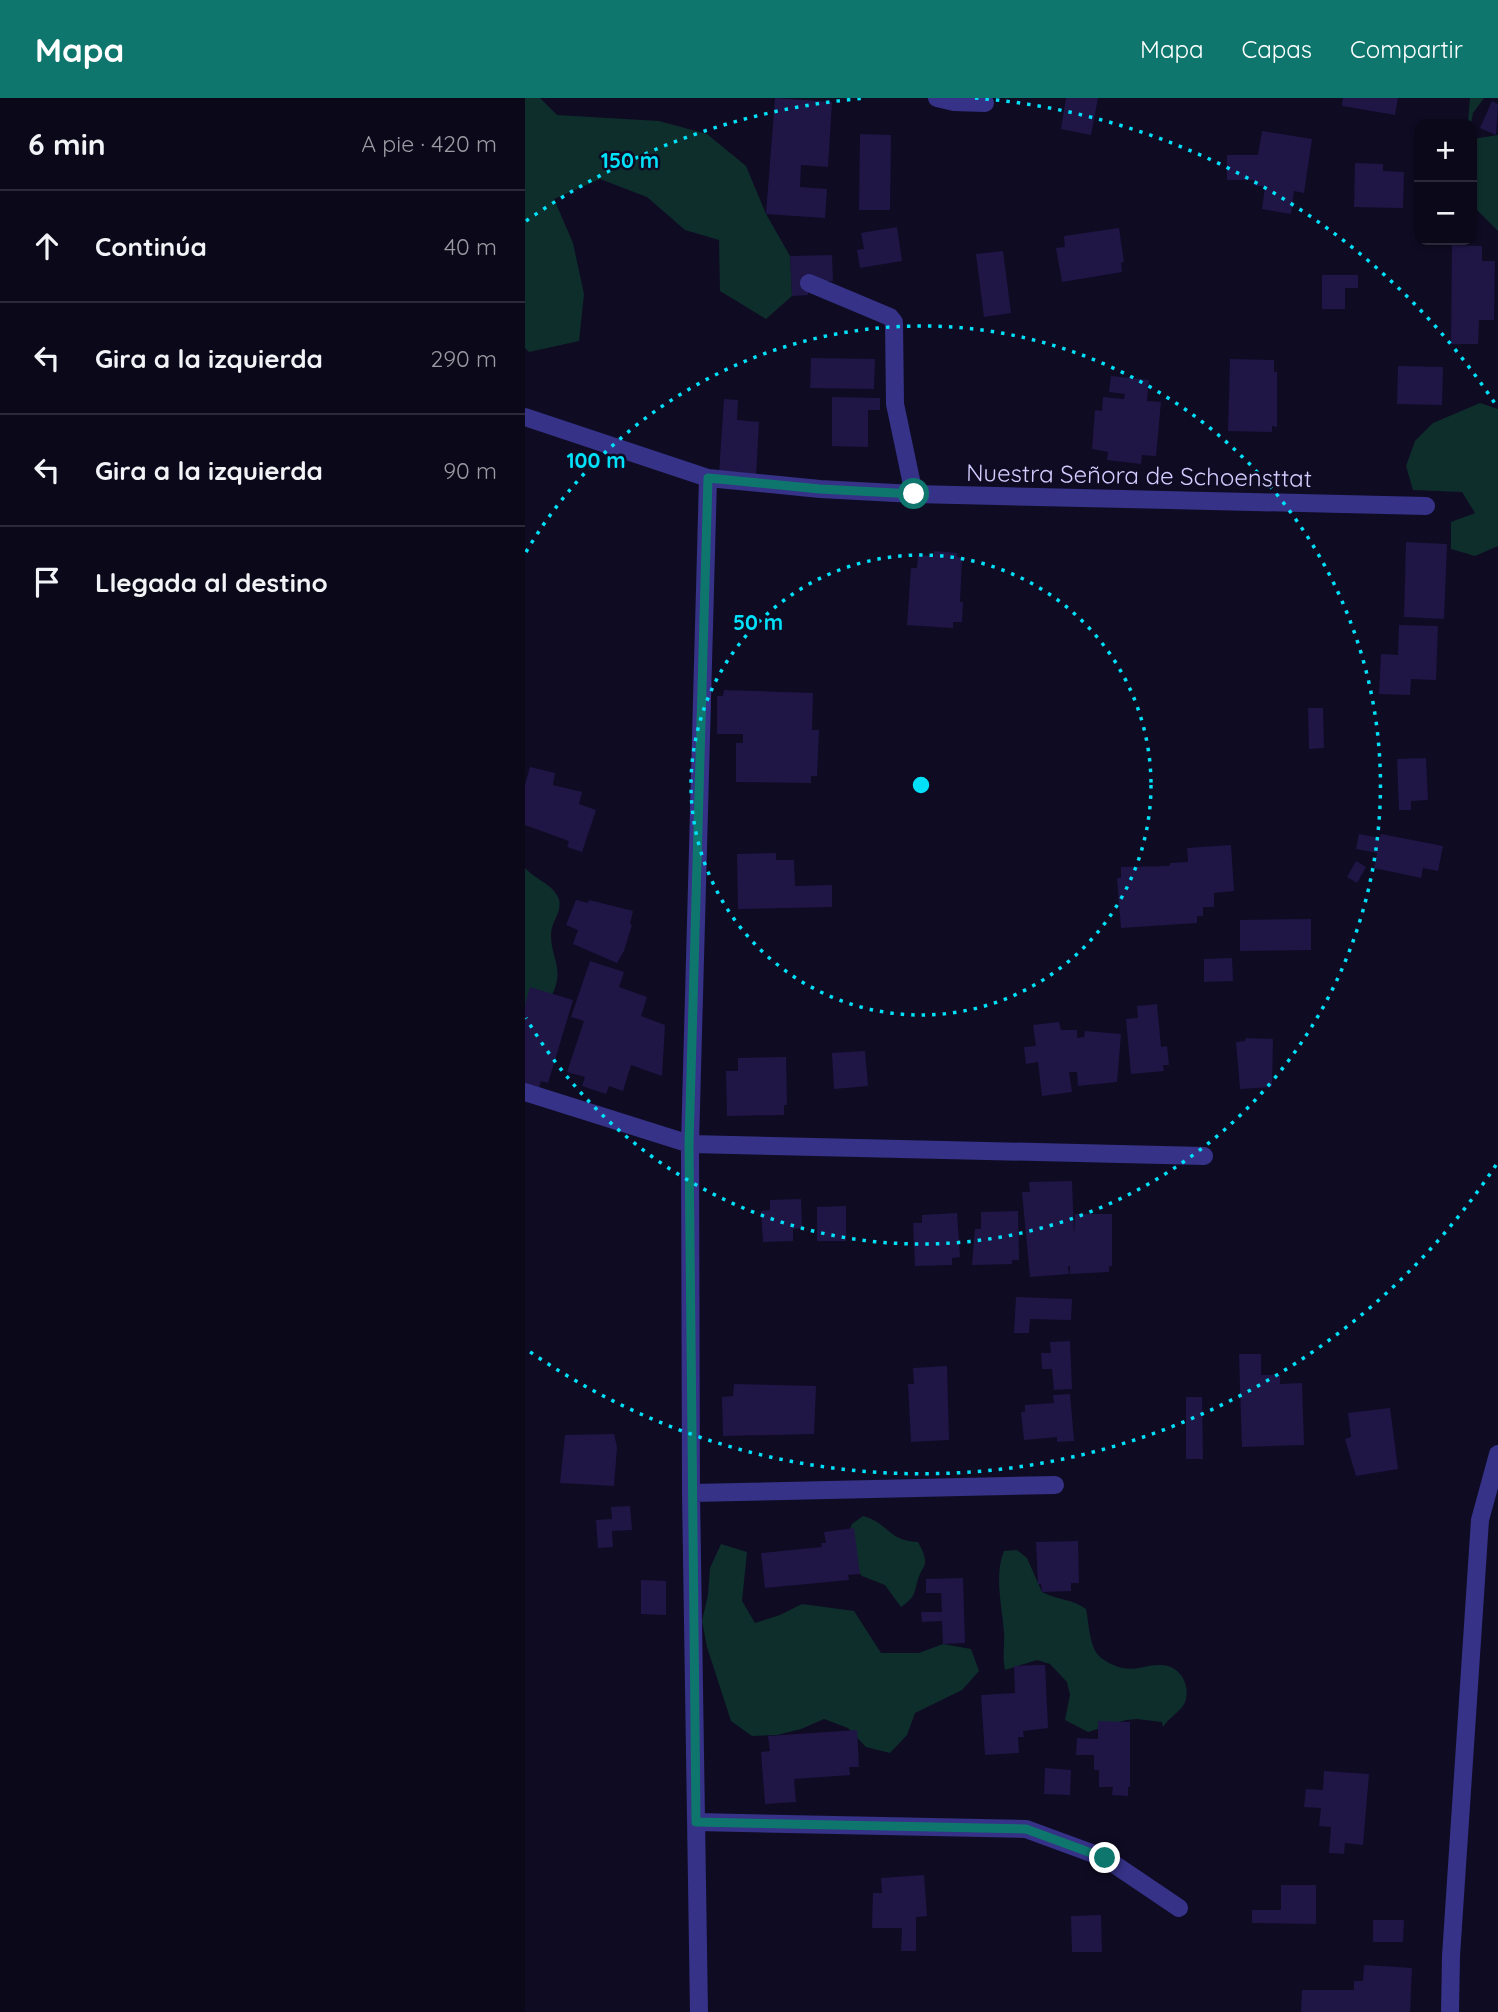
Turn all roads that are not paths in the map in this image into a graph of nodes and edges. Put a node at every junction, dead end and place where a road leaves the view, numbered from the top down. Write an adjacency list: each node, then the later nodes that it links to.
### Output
1 (937, 98): 2 (street)
2 (985, 103)
3 (809, 283): 6 (street)
4 (525, 417): 5 (street, Nuestra Señora de Schoensttat)
5 (708, 478): 6 (street, Nuestra Señora de Schoensttat); 9 (street)
6 (914, 494): 7 (street, Nuestra Señora de Schoensttat)
7 (1426, 506)
8 (525, 1092): 9 (street)
9 (689, 1144): 10 (street); 13 (street)
10 (1204, 1156)
11 (1498, 1454): 17 (street)
12 (1055, 1485): 13 (street)
13 (691, 1493): 14 (street)
14 (696, 1822): 15 (street); 16 (street)
15 (1179, 1908)
16 (699, 2012)
17 (1450, 2012)

